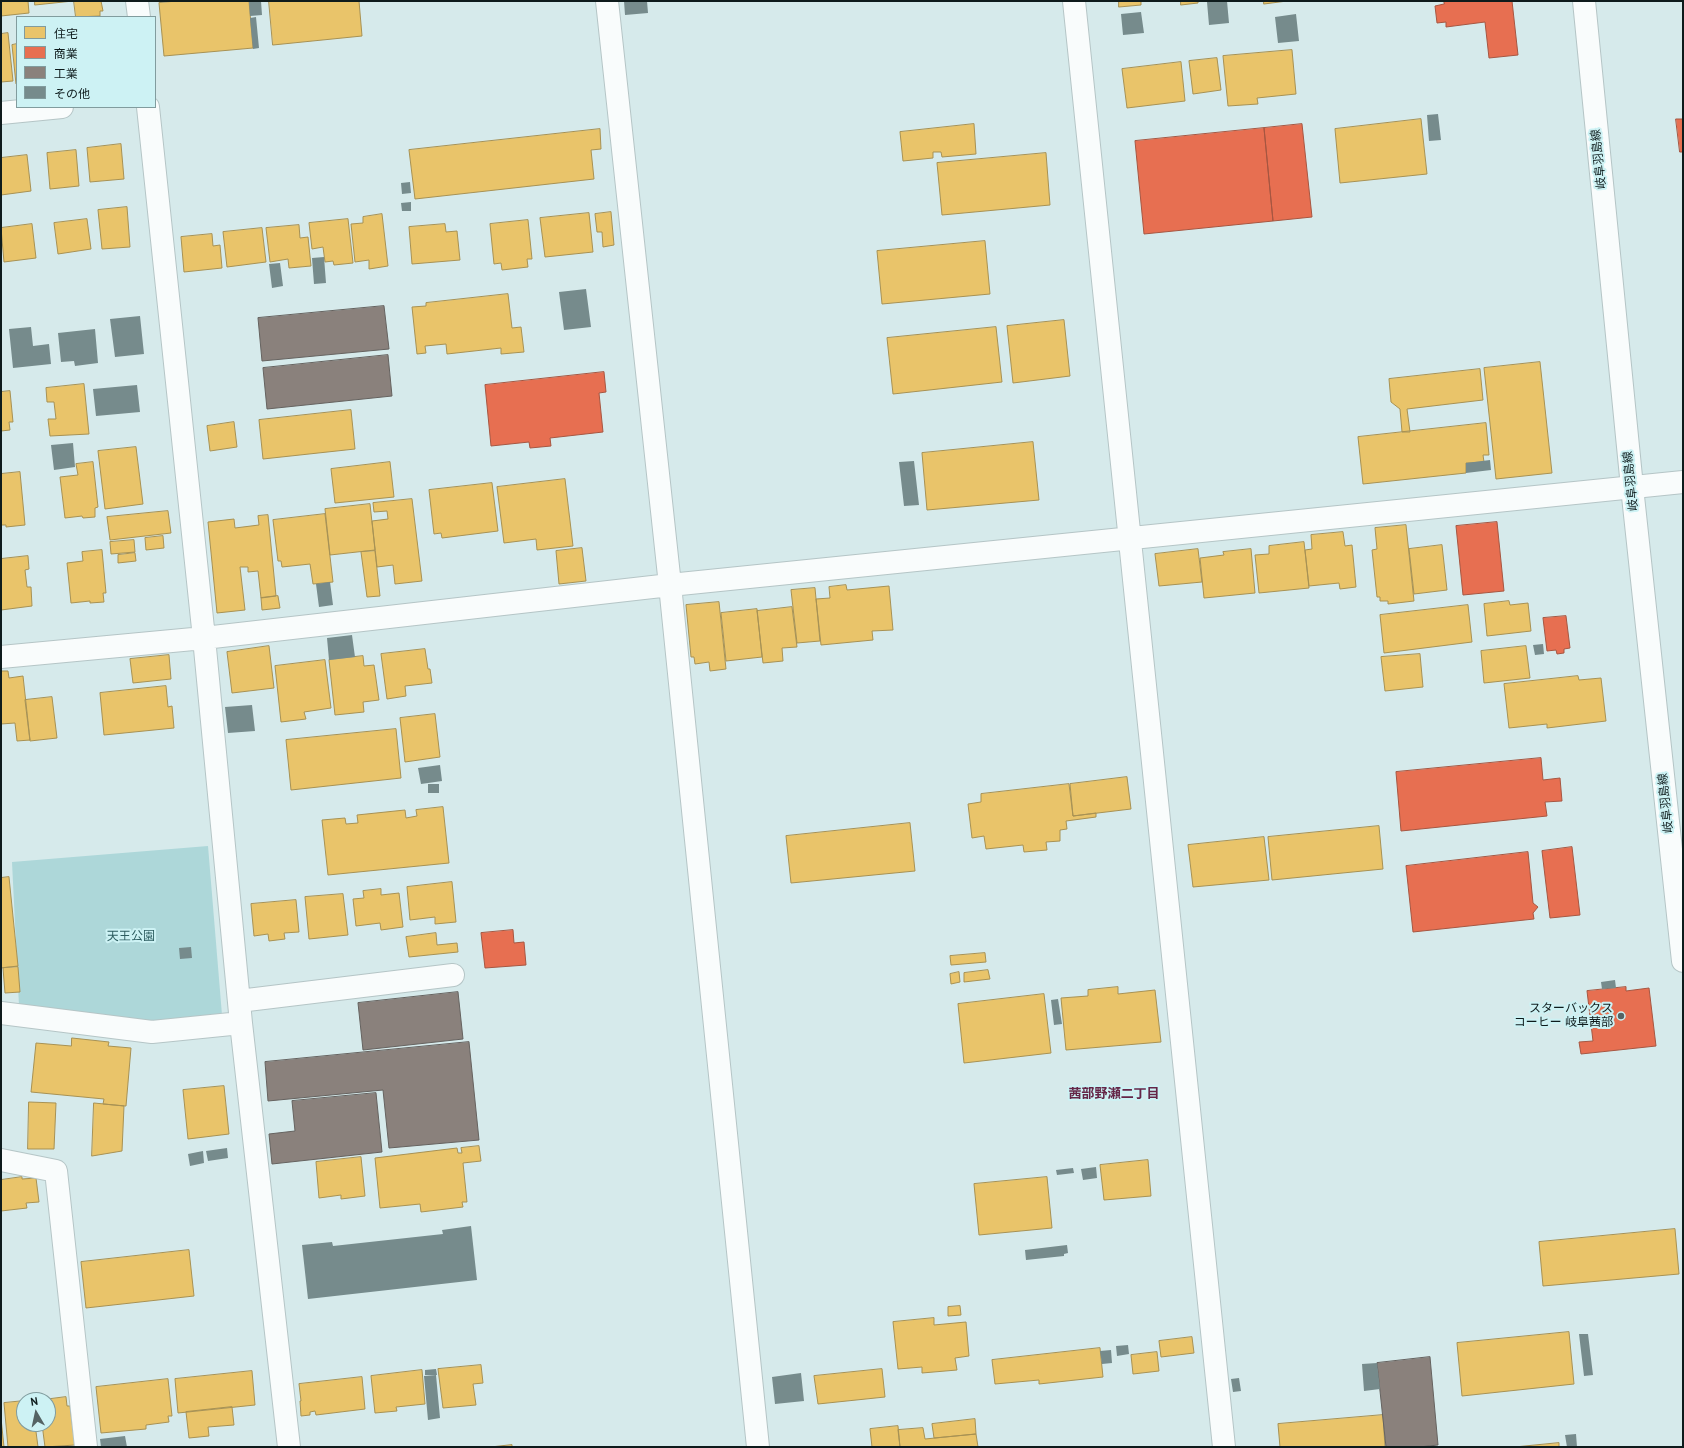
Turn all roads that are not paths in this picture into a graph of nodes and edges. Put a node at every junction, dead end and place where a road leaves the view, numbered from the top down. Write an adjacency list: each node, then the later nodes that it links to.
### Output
1 (137, 1): 5 (street)
2 (607, 1): 12 (street)
3 (1074, 1): 11 (street)
4 (1584, 1): 10 (street, 岐阜羽島線)
5 (139, 16)
6 (52, 108): 8 (street)
7 (148, 108): 13 (street)
8 (1, 113)
9 (1683, 482): 10 (street)
10 (1632, 487): 11 (street); 15 (street, 岐阜羽島線)
11 (1131, 539): 12 (street); 24 (street)
12 (670, 585): 13 (street); 23 (street)
13 (204, 638): 14 (street); 17 (street)
14 (1, 657)
15 (1683, 961)
16 (453, 975): 17 (street)
17 (238, 1001): 19 (street)
18 (1, 1013): 19 (street)
19 (241, 1023): 22 (street)
20 (1, 1160): 21 (street)
21 (86, 1447)
22 (289, 1447)
23 (758, 1447)
24 (1224, 1447)

